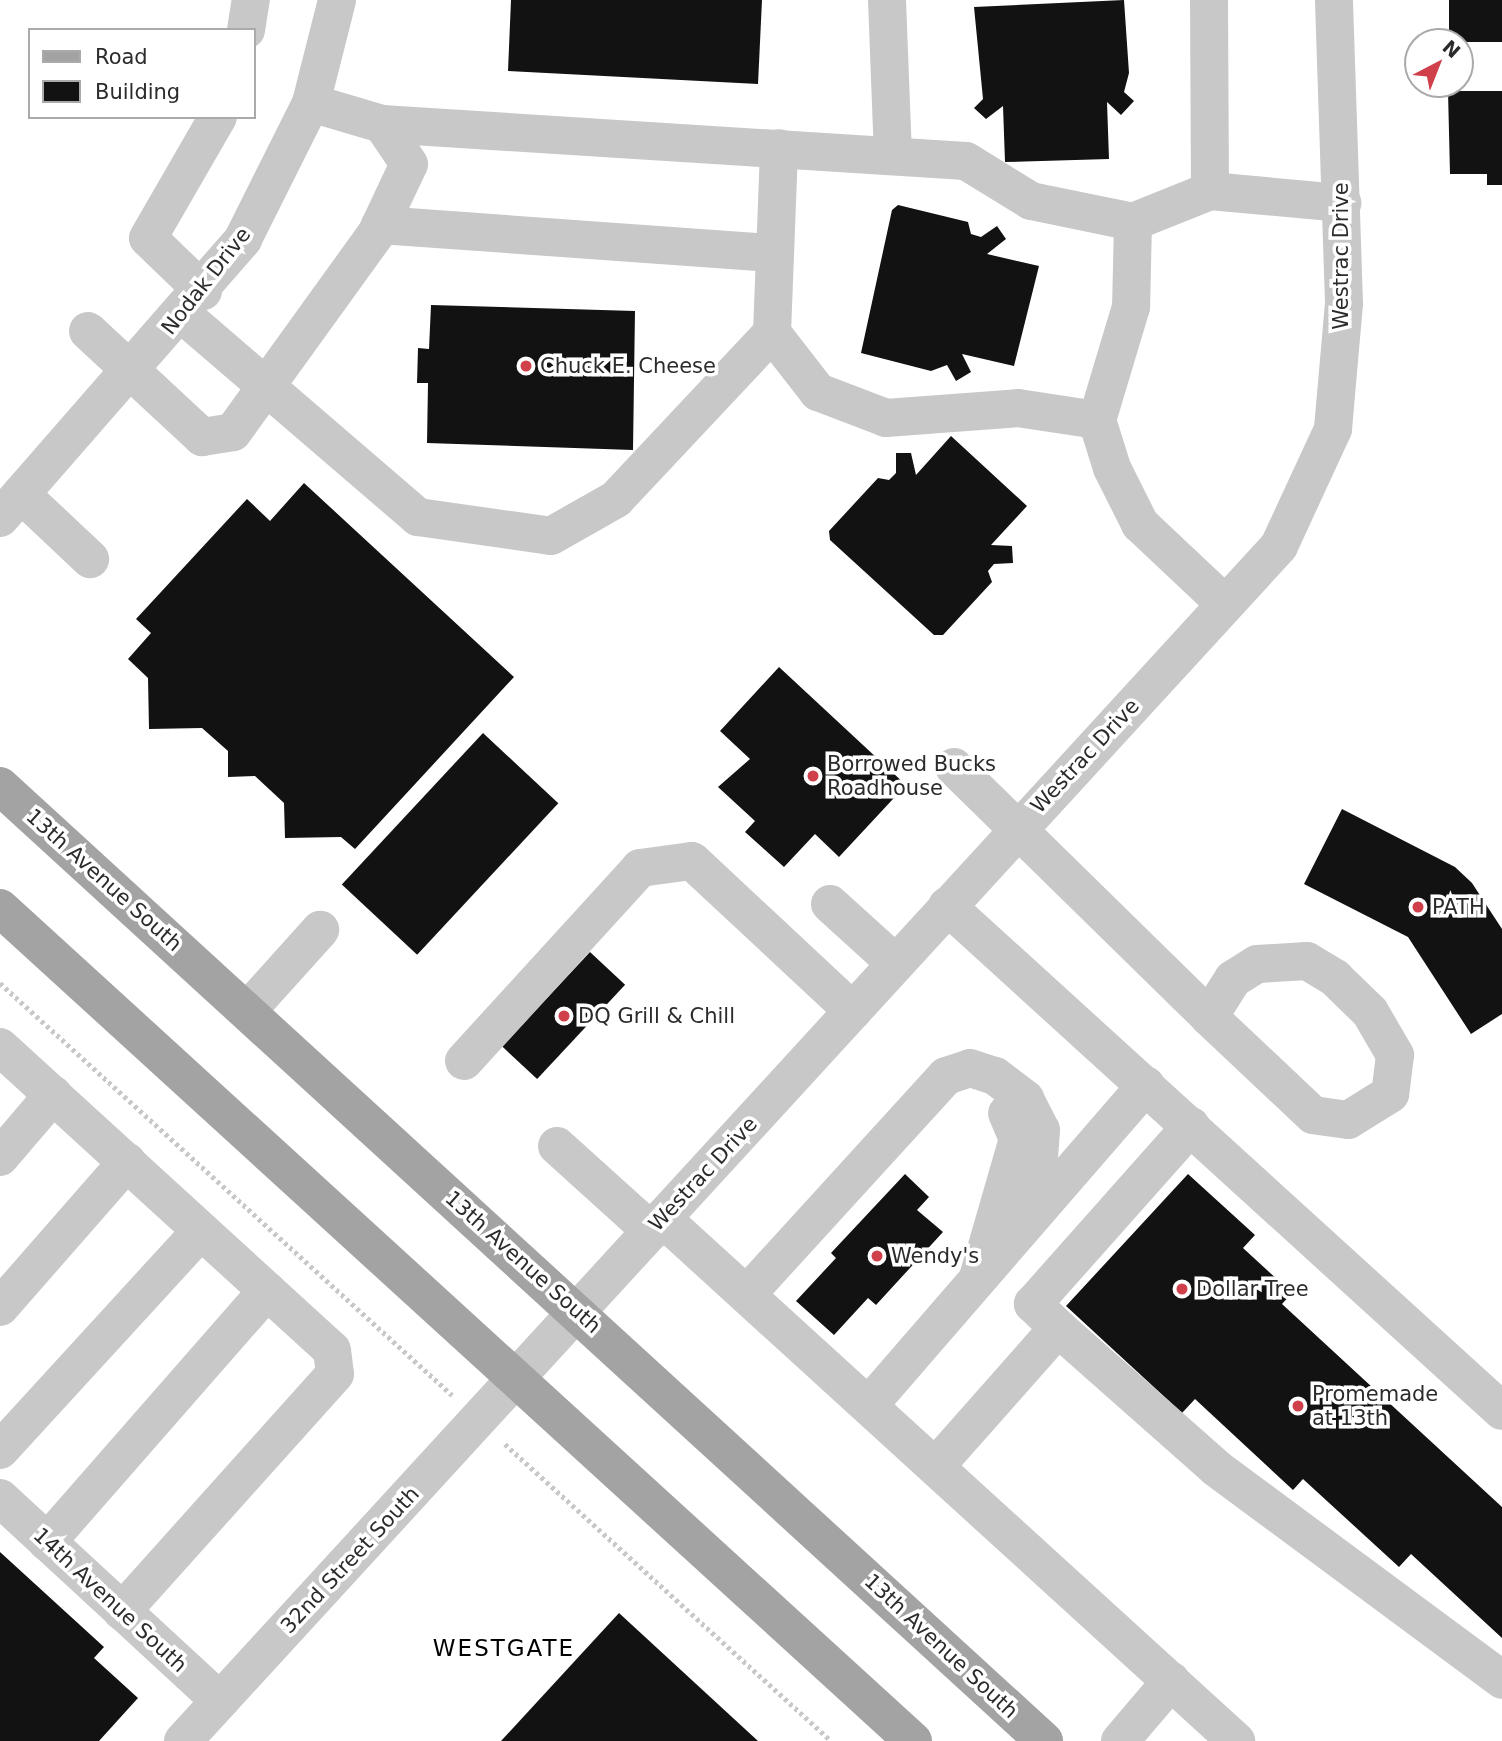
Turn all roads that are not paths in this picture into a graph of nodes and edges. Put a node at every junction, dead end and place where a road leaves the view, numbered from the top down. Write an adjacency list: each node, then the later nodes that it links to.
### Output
1 (251, 0): 6 (street)
2 (337, 0): 7 (street, Nodak Drive)
3 (887, 0): 11 (street)
4 (1209, 0): 12 (street)
5 (1334, 0): 13 (street, Westrac Drive)
6 (246, 28)
7 (311, 103): 9 (street); 17 (street, Nodak Drive)
8 (217, 119): 17 (street)
9 (382, 124): 10 (street); 15 (street)
10 (779, 148): 11 (street); 16 (street)
11 (893, 155): 14 (street)
12 (1210, 191): 13 (street); 14 (street)
13 (1342, 203): 25 (street, Westrac Drive)
14 (1132, 222): 22 (street)
15 (380, 225): 16 (street); 21 (street)
16 (774, 253): 19 (street)
17 (193, 303): 20 (street, Nodak Drive); 21 (street)
18 (88, 331): 20 (street)
19 (772, 333): 21 (street); 22 (street)
20 (131, 372): 21 (street); 23 (street, Nodak Drive)
21 (271, 387)
22 (1097, 419): 25 (street)
23 (8, 503): 24 (street)
24 (90, 559)
25 (1225, 604): 28 (street, Westrac Drive)
26 (954, 767): 28 (street)
27 (0, 786): 34 (main road, 13th Avenue South)
28 (1015, 832): 30 (street, Westrac Drive); 36 (street)
29 (830, 904): 33 (street)
30 (947, 906): 33 (street, Westrac Drive); 39 (street)
31 (0, 908): 55 (main road)
32 (320, 930): 34 (street)
33 (895, 963): 35 (street, Westrac Drive)
34 (248, 1010): 53 (main road, 13th Avenue South)
35 (853, 1011): 38 (street); 45 (street, Westrac Drive)
36 (1209, 1017): 36 (street)
37 (0, 1047): 40 (street)
38 (464, 1061)
39 (1146, 1085): 41 (street); 46 (street)
40 (53, 1095): 43 (street); 44 (street)
41 (1191, 1126): 54 (street); 57 (street)
42 (557, 1146): 45 (street)
43 (0, 1157)
44 (127, 1162): 47 (street); 52 (street)
45 (657, 1224): 51 (street); 53 (street, Westrac Drive)
46 (1019, 1228): 48 (street); 49 (street)
47 (201, 1231): 50 (street); 58 (street)
48 (800, 1237): 49 (street); 51 (street)
49 (979, 1274): 56 (street)
50 (267, 1291): 61 (street); 62 (street)
51 (747, 1294): 56 (street)
52 (0, 1307)
53 (578, 1311): 55 (street, Westrac Drive); 68 (main road, 13th Avenue South)
54 (1058, 1328): 59 (street); 63 (street)
55 (516, 1378): 65 (street, 32nd Street South); 67 (main road)
56 (869, 1405): 59 (street)
57 (1502, 1411)
58 (0, 1450)
59 (936, 1466): 64 (street)
60 (0, 1498): 61 (street, 14th Avenue South)
61 (47, 1542): 62 (street, 14th Avenue South)
62 (122, 1611): 65 (street, 14th Avenue South)
63 (1502, 1680)
64 (1171, 1681): 69 (street); 70 (street)
65 (220, 1701): 66 (street, 32nd Street South)
66 (183, 1741)
67 (913, 1741)
68 (1044, 1741)
69 (1120, 1741)
70 (1236, 1741)

